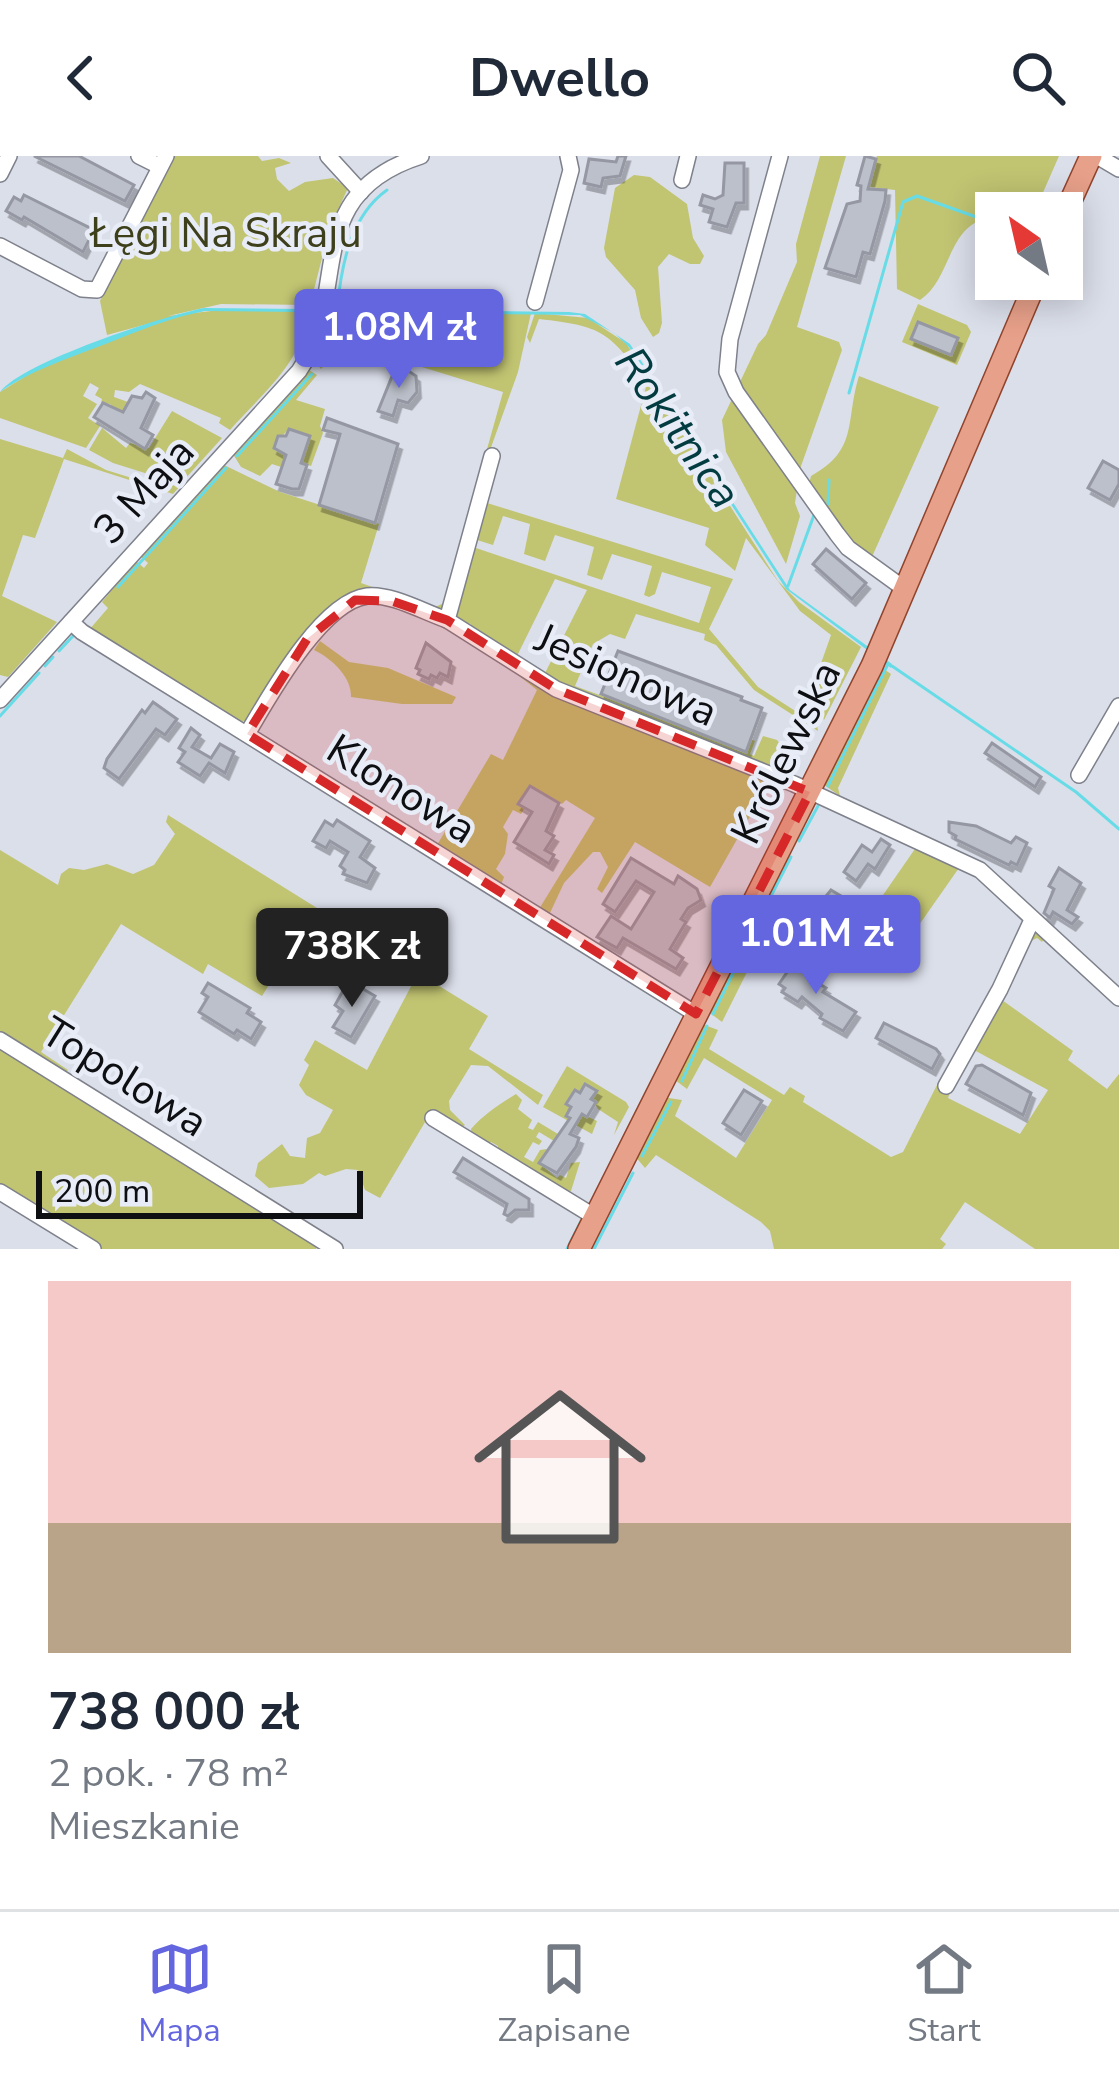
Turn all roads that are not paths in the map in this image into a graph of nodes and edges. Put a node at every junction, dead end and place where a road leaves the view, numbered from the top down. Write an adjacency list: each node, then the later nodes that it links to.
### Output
1 (9, 156): 11 (street)
2 (139, 156): 9 (street)
3 (328, 156): 13 (street)
4 (421, 156): 13 (street)
5 (568, 156): 17 (street)
6 (688, 156): 12 (street)
7 (780, 156): 19 (street)
8 (1094, 156): 10 (street); 14 (main road)
9 (163, 161): 15 (street)
10 (1119, 169)
11 (0, 174)
12 (682, 180)
13 (362, 192): 21 (street, 3 Maja)
14 (1076, 192)
15 (0, 246)
16 (1028, 300): 19 (main road, Królewska)
17 (536, 302)
18 (492, 455): 20 (street)
19 (906, 590): 26 (main road, Królewska)
20 (447, 620): 24 (street, Jesionowa); 26 (street, Jesionowa)
21 (71, 622): 22 (street, 3 Maja); 24 (street, Klonowa)
22 (0, 700)
23 (1119, 706): 25 (street)
24 (247, 734): 29 (street, Klonowa)
25 (1079, 775)
26 (810, 792): 27 (street, Jesionowa); 29 (main road, Królewska)
27 (1032, 920): 28 (street, Jesionowa); 31 (street)
28 (1119, 998)
29 (697, 1014): 34 (main road, Królewska)
30 (0, 1040): 36 (street, Topolowa)
31 (946, 1086)
32 (433, 1118): 34 (street)
33 (0, 1192): 35 (street)
34 (595, 1217): 37 (main road, Królewska)
35 (93, 1249)
36 (335, 1249)
37 (579, 1249)

